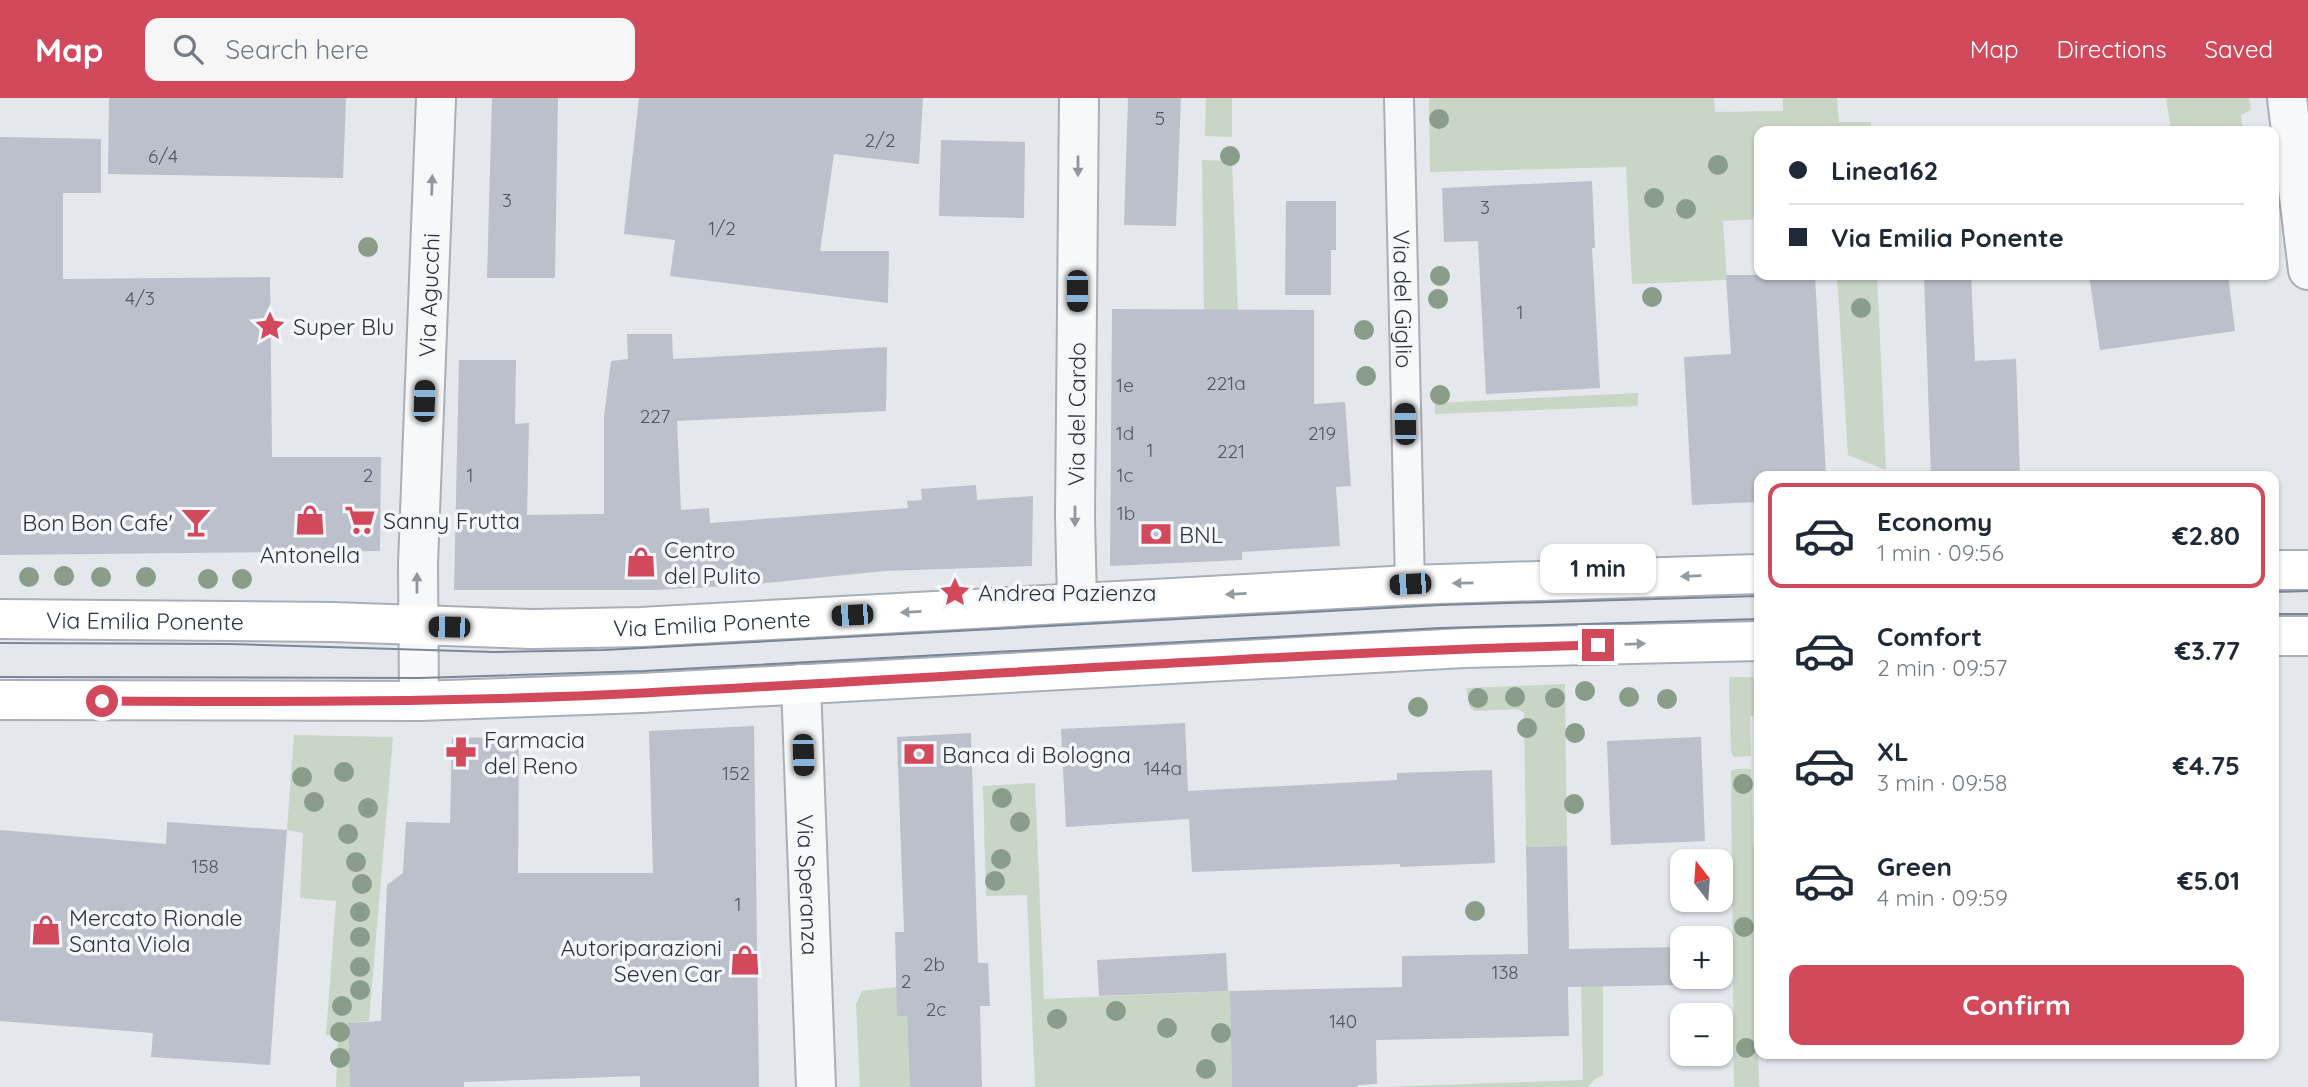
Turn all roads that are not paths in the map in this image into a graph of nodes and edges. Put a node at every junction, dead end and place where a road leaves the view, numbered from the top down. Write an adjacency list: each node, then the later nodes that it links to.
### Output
1 (436, 98): 12 (street, Via Agucchi, one-way to 1)
2 (1079, 98): 10 (street, Via del Cardo, one-way to 10)
3 (1399, 98): 9 (lane, Via del Giglio)
4 (2287, 98): 5 (street)
5 (2308, 270)
6 (2279, 570): 7 (main road)
7 (2308, 570)
8 (1754, 574): 9 (main road, Via Emilia Ponente, one-way to 9)
9 (1410, 584): 10 (main road, Via Emilia Ponente, one-way to 10)
10 (1077, 603): 12 (main road, Via Emilia Ponente, one-way to 12)
11 (0, 619): 12 (main road, Via Emilia Ponente)
12 (418, 626): 18 (street, Via Agucchi)
13 (2279, 636): 14 (main road)
14 (2308, 636)
15 (1754, 640): 16 (main road, one-way to 15)
16 (801, 684): 18 (main road); 19 (street, Via Speranza)
17 (0, 700): 18 (main road)
18 (419, 701)
19 (816, 1087)

